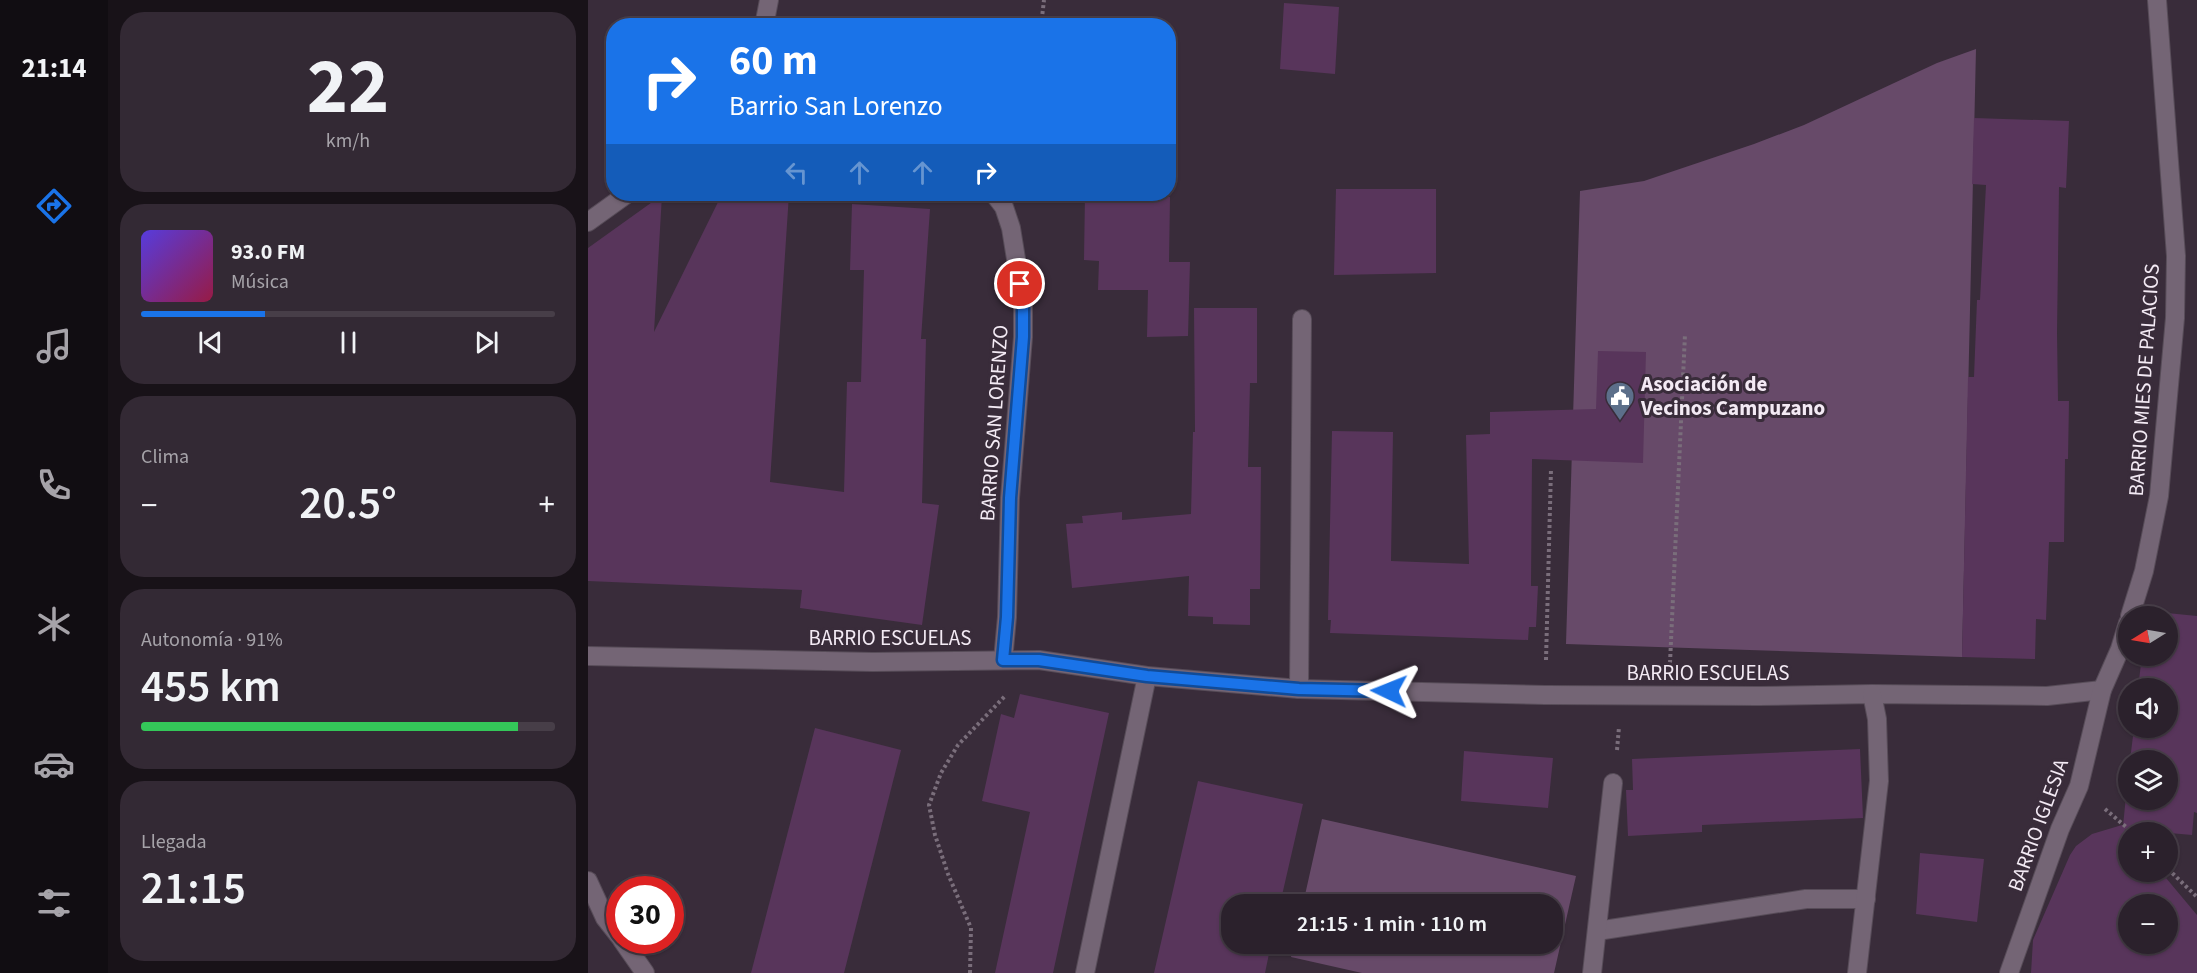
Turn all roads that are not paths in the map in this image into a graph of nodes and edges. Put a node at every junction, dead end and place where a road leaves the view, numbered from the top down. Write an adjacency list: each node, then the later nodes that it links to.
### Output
1 (769, 0): 3 (street)
2 (2157, 0): 8 (street, BARRIO MIES DE PALACIOS)
3 (766, 18)
4 (617, 201): 6 (street)
5 (999, 201): 11 (street, BARRIO SAN LORENZO)
6 (588, 222)
7 (1302, 319): 13 (street)
8 (2133, 606)
9 (2118, 654): 14 (street)
10 (588, 656): 11 (street, BARRIO ESCUELAS)
11 (1003, 660): 12 (street, BARRIO ESCUELAS)
12 (1147, 676): 13 (street, BARRIO ESCUELAS); 23 (street)
13 (1299, 689): 15 (street, BARRIO ESCUELAS)
14 (2102, 690): 15 (street, BARRIO ESCUELAS); 26 (street, BARRIO IGLESIA)
15 (1872, 694): 18 (street)
16 (1613, 783): 20 (street)
17 (588, 881): 19 (street)
18 (1866, 899): 20 (street); 25 (street)
19 (606, 919)
20 (1598, 931): 24 (street)
21 (632, 954): 22 (street)
22 (645, 973)
23 (1085, 973)
24 (1593, 973)
25 (1857, 973)
26 (2009, 973)

